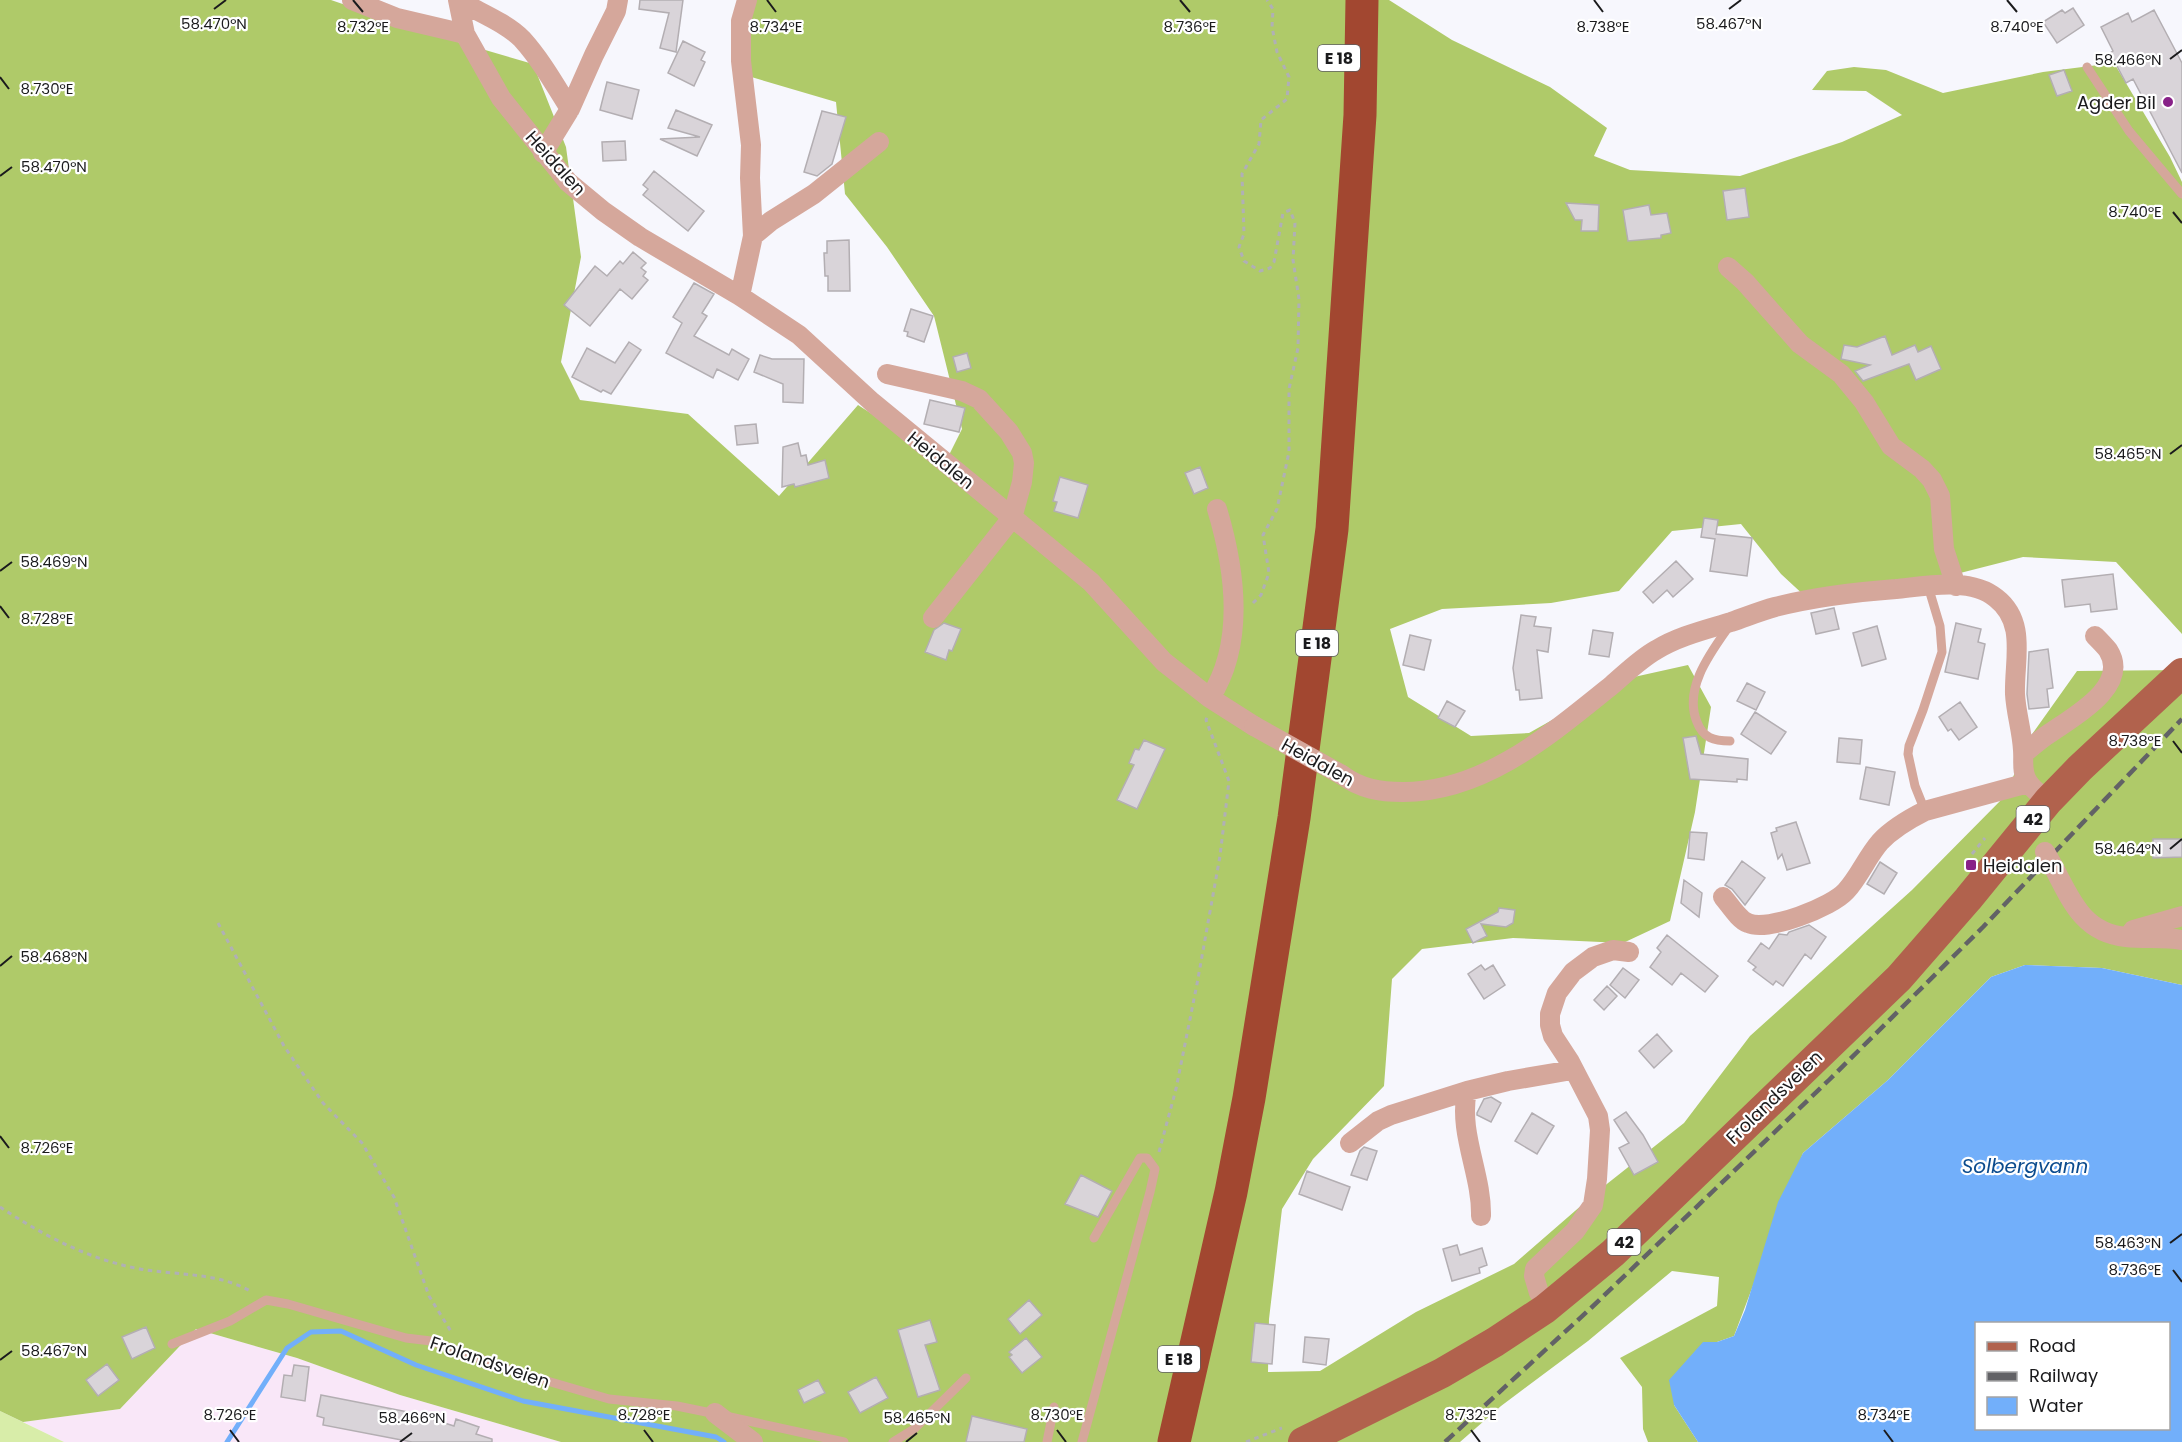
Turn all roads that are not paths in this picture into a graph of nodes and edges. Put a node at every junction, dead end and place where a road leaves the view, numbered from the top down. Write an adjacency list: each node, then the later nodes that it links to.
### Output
1 (352, 0): 7 (street)
2 (458, 0): 7 (street, Heidalen); 9 (street)
3 (618, 0): 9 (street)
4 (747, 0): 13 (street)
5 (1339, 0): 41 (highway, E 18)
6 (1362, 0): 41 (highway, E 18)
7 (465, 34): 11 (street, Heidalen)
8 (2087, 67): 12 (lane)
9 (570, 109): 11 (street)
10 (879, 142): 13 (street)
11 (543, 153): 15 (street, Heidalen)
12 (2182, 194)
13 (753, 236): 15 (street)
14 (1728, 267): 20 (street)
15 (740, 296): 18 (street, Heidalen)
16 (887, 374): 18 (street)
17 (1217, 509): 25 (street)
18 (1012, 518): 21 (street); 25 (street, Heidalen)
19 (1928, 586): 20 (street, Heidalen); 22 (street, Heidalen); 29 (lane)
20 (1956, 586): 27 (street, Heidalen)
21 (933, 618)
22 (1734, 621): 25 (street, Heidalen, bridge); 26 (lane)
23 (2095, 636): 27 (street)
24 (2182, 673): 28 (main road, Frolandsveien / 42)
25 (1210, 698)
26 (1730, 741)
27 (2023, 749): 28 (street, Heidalen)
28 (2038, 792): 29 (street); 30 (main road, Frolandsveien / 42)
29 (1925, 811): 31 (street)
30 (2025, 828): 33 (street); 47 (main road, Frolandsveien / 42)
31 (1723, 897)
32 (2182, 916): 33 (street)
33 (2116, 935): 34 (street)
34 (2182, 940)
35 (1629, 952): 36 (street)
36 (1572, 1070): 37 (street); 42 (street)
37 (1467, 1091): 38 (street); 39 (street)
38 (1350, 1143)
39 (1480, 1216)
40 (1095, 1238): 52 (lane)
41 (1204, 1277): 53 (highway, E 18); 54 (highway, E 18)
42 (1539, 1293)
43 (172, 1344): 46 (lane, Frolandsveien)
44 (966, 1378): 50 (lane)
45 (1054, 1407): 51 (lane)
46 (715, 1413): 48 (street); 49 (lane, Frolandsveien)
47 (1294, 1434)
48 (753, 1442)
49 (844, 1442)
50 (893, 1442)
51 (1047, 1442)
52 (1082, 1442)
53 (1160, 1442)
54 (1174, 1442)

